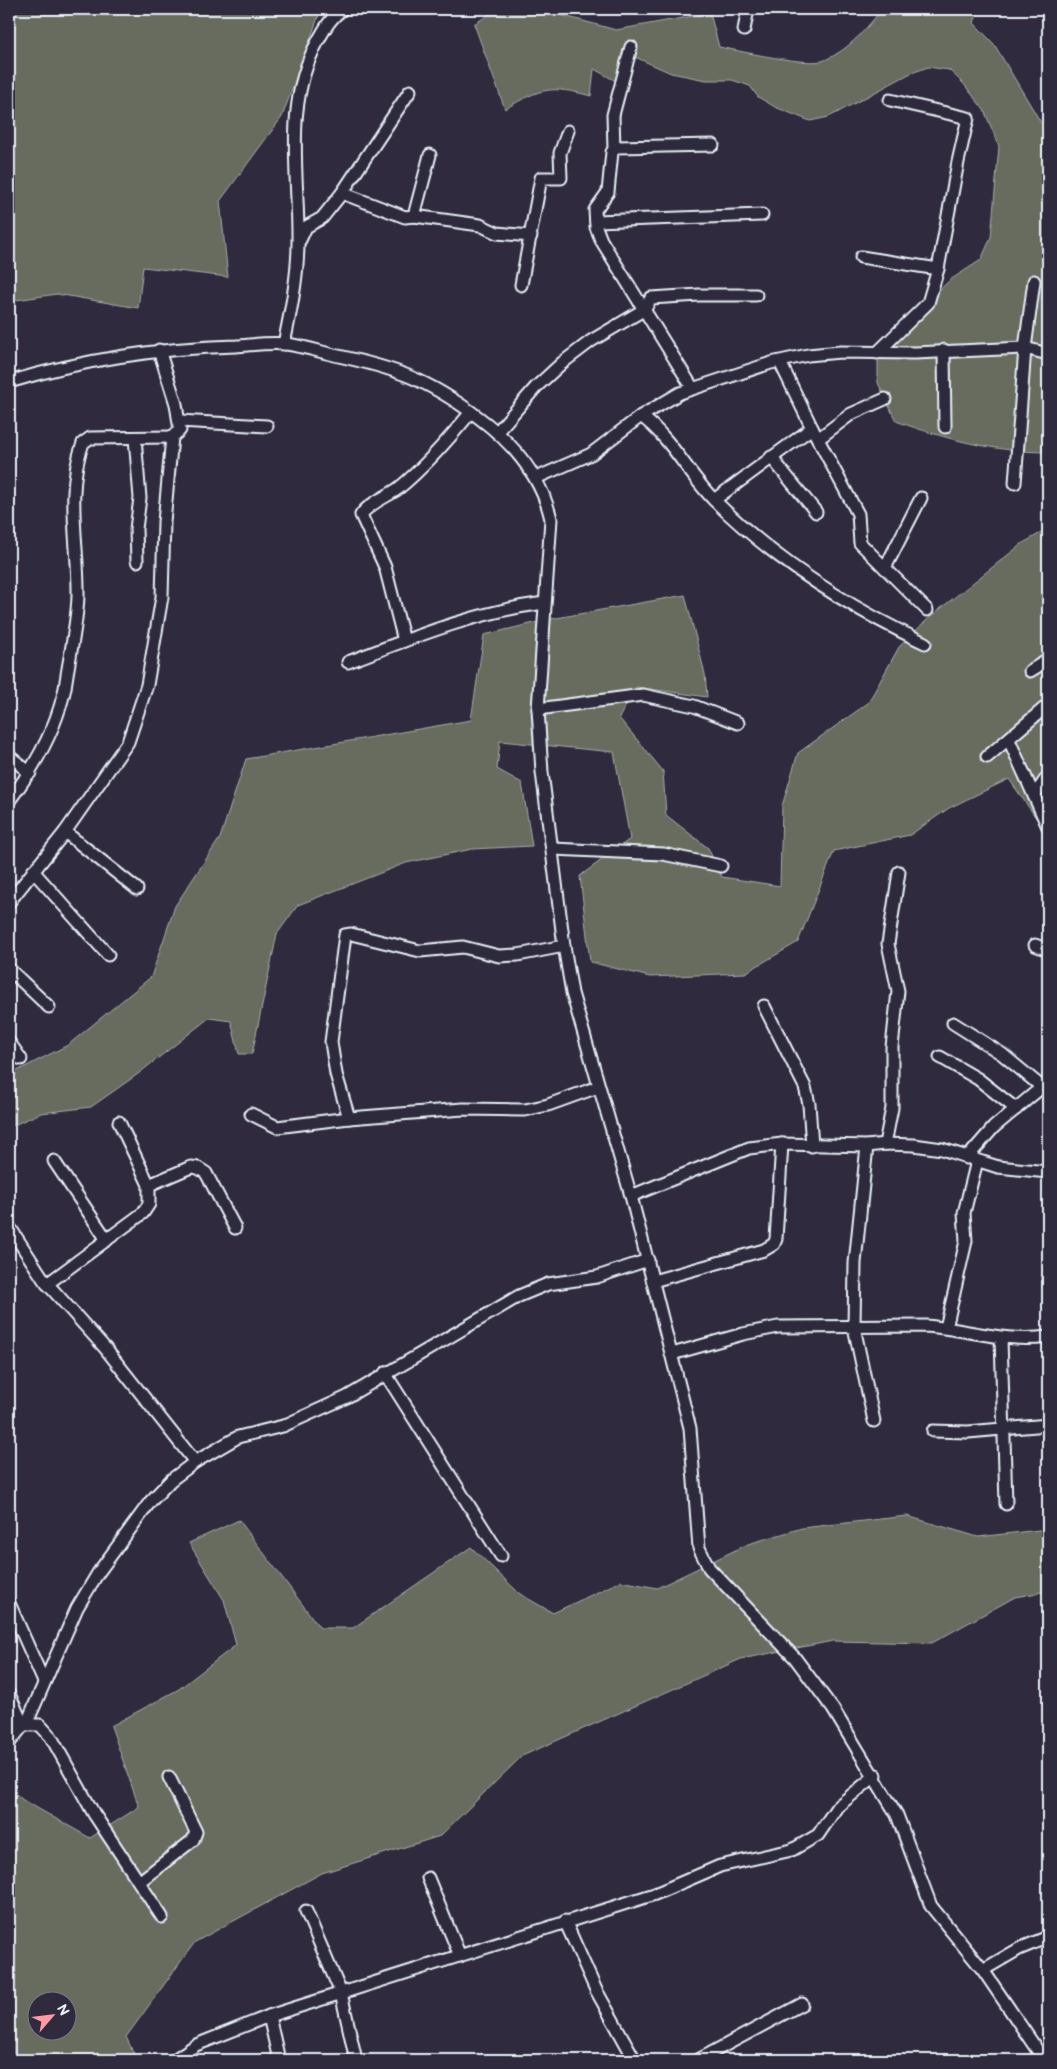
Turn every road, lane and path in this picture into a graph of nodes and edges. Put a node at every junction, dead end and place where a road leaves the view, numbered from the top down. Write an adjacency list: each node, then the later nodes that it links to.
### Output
1 (343, 9): 16 (street)
2 (748, 9): 3 (street)
3 (744, 30)
4 (631, 47): 9 (street)
5 (410, 91): 11 (street)
6 (890, 100): 18 (street)
7 (568, 131): 15 (street)
8 (713, 145): 9 (street)
9 (614, 149): 14 (street)
10 (430, 155): 13 (street)
11 (342, 193): 13 (street); 16 (street)
12 (762, 215): 14 (street)
13 (414, 216): 15 (street)
14 (596, 221): 22 (street)
15 (531, 236): 20 (street)
16 (298, 244): 23 (street)
17 (861, 257): 18 (street)
18 (938, 269): 27 (street)
19 (1034, 281): 24 (street)
20 (521, 285)
21 (756, 295): 22 (street)
22 (645, 309): 31 (street); 39 (street)
23 (284, 344): 25 (street); 33 (street)
24 (1025, 348): 26 (street); 28 (street); 45 (street)
25 (159, 350): 30 (street); 35 (street)
26 (944, 350): 27 (street); 37 (street)
27 (877, 353): 29 (street)
28 (1048, 354)
29 (780, 362): 31 (street); 38 (street)
30 (9, 382)
31 (692, 387): 34 (street)
32 (885, 399): 42 (street)
33 (471, 412): 39 (street); 53 (street)
34 (641, 416): 44 (street); 47 (street)
35 (180, 421): 36 (street); 40 (street)
36 (267, 426)
37 (945, 427)
38 (812, 428): 42 (street); 43 (street)
39 (497, 432): 44 (street)
40 (172, 437): 41 (street); 69 (street)
41 (135, 438): 49 (street); 64 (street)
42 (818, 440): 50 (street)
43 (771, 457): 47 (street); 48 (street)
44 (536, 478): 51 (street)
45 (1015, 484)
46 (921, 498): 50 (street)
47 (714, 500): 54 (street)
48 (816, 512)
49 (137, 561)
50 (885, 568): 52 (street)
51 (544, 603): 53 (street); 59 (street)
52 (927, 610)
53 (404, 641): 56 (street)
54 (925, 643)
55 (1048, 660): 57 (street)
56 (348, 662)
57 (1030, 671)
58 (1048, 705): 61 (street)
59 (538, 709): 60 (street); 70 (street)
60 (738, 722)
61 (1008, 740): 63 (street); 66 (street)
62 (9, 756): 64 (street)
63 (987, 757)
64 (30, 773): 67 (street)
65 (1048, 776): 66 (street)
66 (1034, 796): 68 (street)
67 (9, 802)
68 (1048, 827)
69 (65, 832): 72 (street); 74 (street)
70 (553, 849): 71 (street); 77 (street)
71 (721, 866)
72 (33, 871): 75 (street); 79 (street)
73 (899, 872): 94 (street)
74 (137, 889)
75 (9, 902)
76 (1035, 945): 78 (street)
77 (564, 946): 88 (street); 91 (street)
78 (1048, 950)
79 (108, 955)
80 (9, 969): 82 (street)
81 (764, 1006): 95 (street)
82 (49, 1007)
83 (953, 1023): 87 (street)
84 (9, 1042): 86 (street)
85 (940, 1056): 89 (street)
86 (21, 1058)
87 (1046, 1085): 89 (street)
88 (598, 1087): 91 (street); 101 (street)
89 (1016, 1109): 97 (street)
90 (251, 1114): 91 (street)
91 (349, 1118)
92 (119, 1122): 100 (street)
93 (782, 1144): 95 (street); 101 (street); 106 (street)
94 (885, 1144): 96 (street); 97 (street)
95 (812, 1146): 96 (street)
96 (867, 1146): 108 (street)
97 (972, 1159): 99 (street); 109 (street)
98 (54, 1161): 104 (street)
99 (1048, 1172)
100 (149, 1185): 103 (street); 104 (street)
101 (631, 1196): 105 (street)
102 (9, 1226): 107 (street)
103 (235, 1228)
104 (107, 1240): 107 (street)
105 (648, 1260): 106 (street); 113 (street)
106 (653, 1281): 112 (street)
107 (47, 1284): 118 (street)
108 (854, 1327): 109 (street); 112 (street); 114 (street)
109 (946, 1328): 110 (street)
110 (1001, 1338): 111 (street); 116 (street)
111 (1048, 1338)
112 (672, 1354): 126 (street)
113 (386, 1373): 118 (street); 120 (street)
114 (874, 1420)
115 (1048, 1425): 116 (street)
116 (1005, 1429): 117 (street); 119 (street)
117 (933, 1431)
118 (195, 1462): 122 (street)
119 (1006, 1504)
120 (501, 1556)
121 (9, 1604): 122 (street)
122 (44, 1682): 124 (street)
123 (9, 1694): 124 (street)
124 (23, 1725): 125 (street); 129 (street)
125 (9, 1743)
126 (876, 1775): 132 (street); 135 (street)
127 (169, 1777): 129 (street)
128 (428, 1878): 134 (street)
129 (139, 1882): 131 (street)
130 (306, 1911): 136 (street)
131 (162, 1917)
132 (566, 1921): 134 (street); 142 (street)
133 (1048, 1936): 135 (street)
134 (460, 1956): 136 (street)
135 (983, 1970): 144 (street)
136 (341, 1992): 138 (street); 141 (street)
137 (802, 2004): 143 (street)
138 (268, 2016): 139 (street); 140 (street)
139 (174, 2060)
140 (279, 2060)
141 (356, 2060)
142 (635, 2060)
143 (698, 2060)
144 (1044, 2060)

